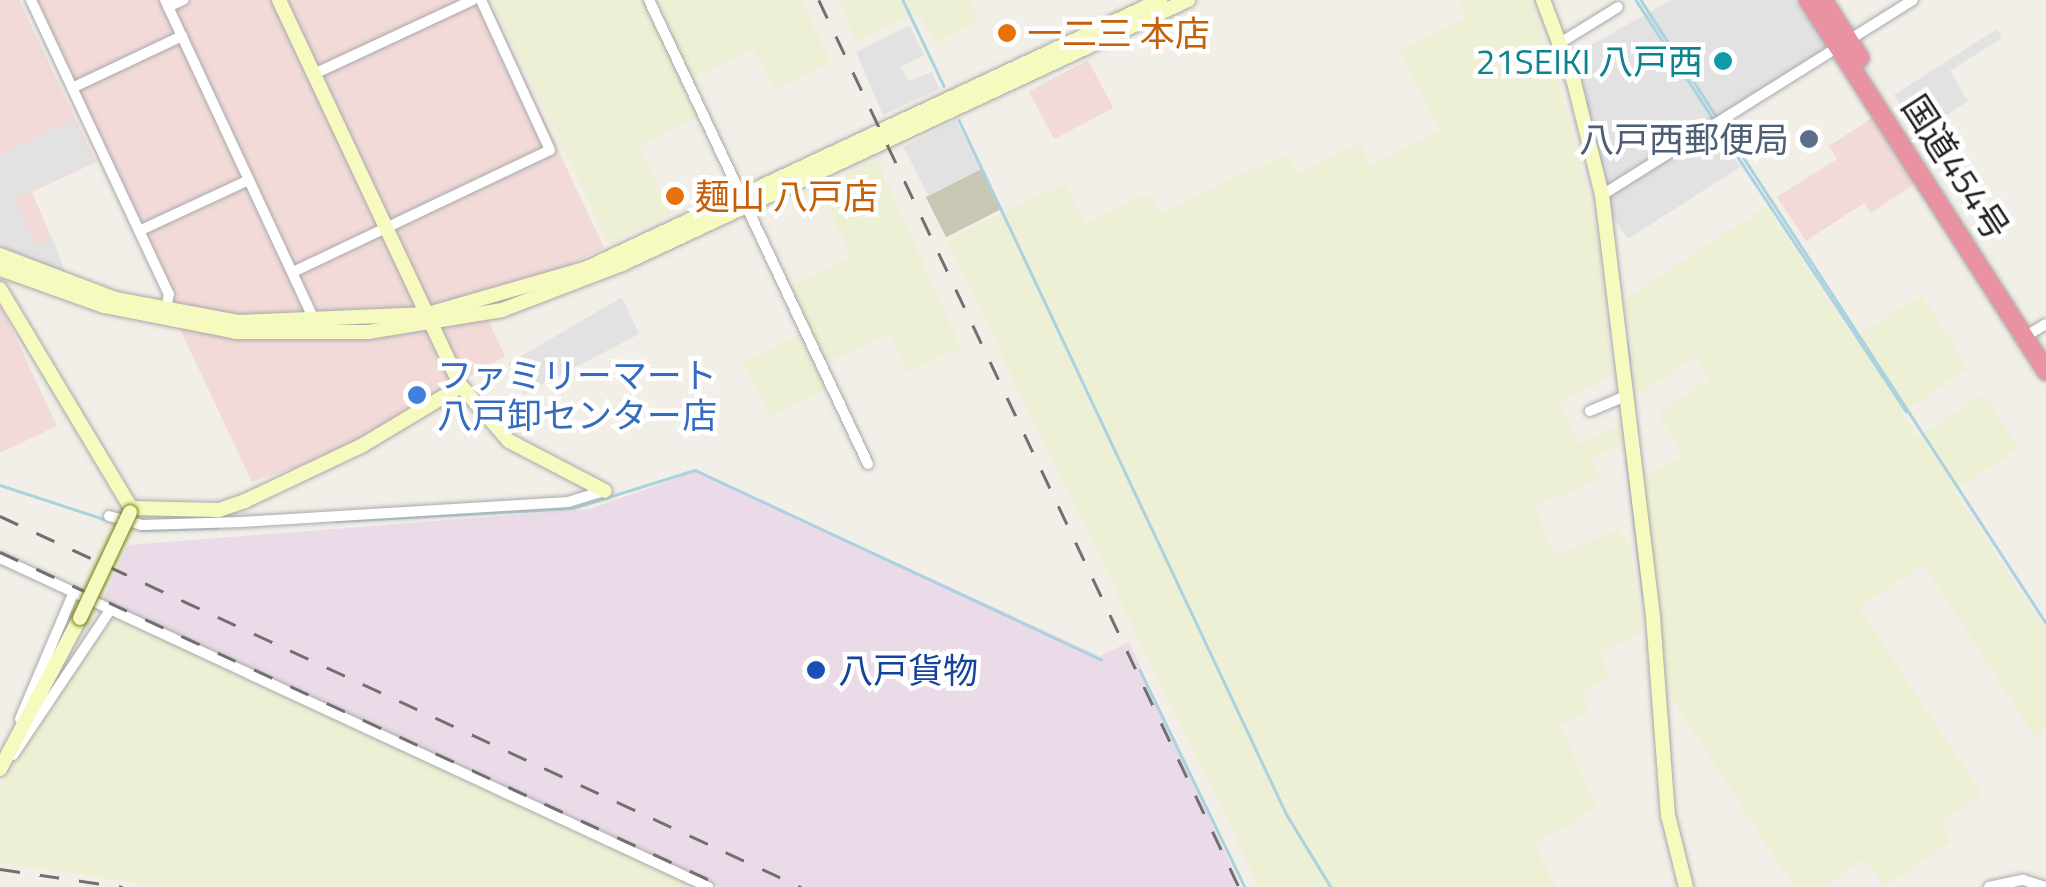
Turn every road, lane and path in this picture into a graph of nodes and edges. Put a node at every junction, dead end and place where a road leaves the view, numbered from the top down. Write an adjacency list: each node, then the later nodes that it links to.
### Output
1 (30, 0): 18 (street)
2 (183, 0): 12 (street)
3 (279, 0): 17 (street)
4 (477, 0): 17 (street); 22 (street)
5 (650, 0): 21 (street)
6 (1161, 0): 21 (street)
7 (1188, 0): 21 (street)
8 (1542, 0): 15 (street)
9 (1808, 0): 16 (highway, 国道454号)
10 (1823, 0): 16 (highway, 国道454号)
11 (1913, 0): 16 (street)
12 (166, 4): 14 (street)
13 (1618, 7): 15 (street)
14 (182, 36): 18 (street); 19 (street)
15 (1560, 44): 20 (street)
16 (1844, 44): 20 (street); 31 (highway, 国道454号)
17 (314, 74): 22 (street)
18 (72, 88): 23 (street)
19 (249, 180): 23 (street); 26 (street)
20 (1602, 194): 35 (street)
21 (743, 201): 29 (street); 37 (street)
22 (386, 228): 26 (street); 29 (street)
23 (139, 231): 28 (street)
24 (0, 255): 28 (street)
25 (0, 269): 28 (street)
26 (293, 272): 30 (street)
27 (0, 289): 39 (street)
28 (165, 314): 29 (street); 30 (street)
29 (431, 319): 30 (street); 34 (street)
30 (316, 323)
31 (2036, 330): 32 (highway, 国道454号); 33 (highway, 国道454号)
32 (2046, 349)
33 (2046, 371)
34 (461, 386): 38 (street); 39 (street)
35 (1628, 395): 36 (street); 48 (street)
36 (1590, 412)
37 (868, 464)
38 (605, 491): 40 (street)
39 (131, 510): 45 (street, bridge)
40 (109, 516)
41 (0, 558): 42 (street)
42 (74, 592): 43 (street); 44 (street)
43 (110, 610): 45 (street); 47 (street)
44 (0, 761)
45 (0, 771)
46 (2044, 881): 49 (street)
47 (708, 887)
48 (1686, 887)
49 (1989, 887)

